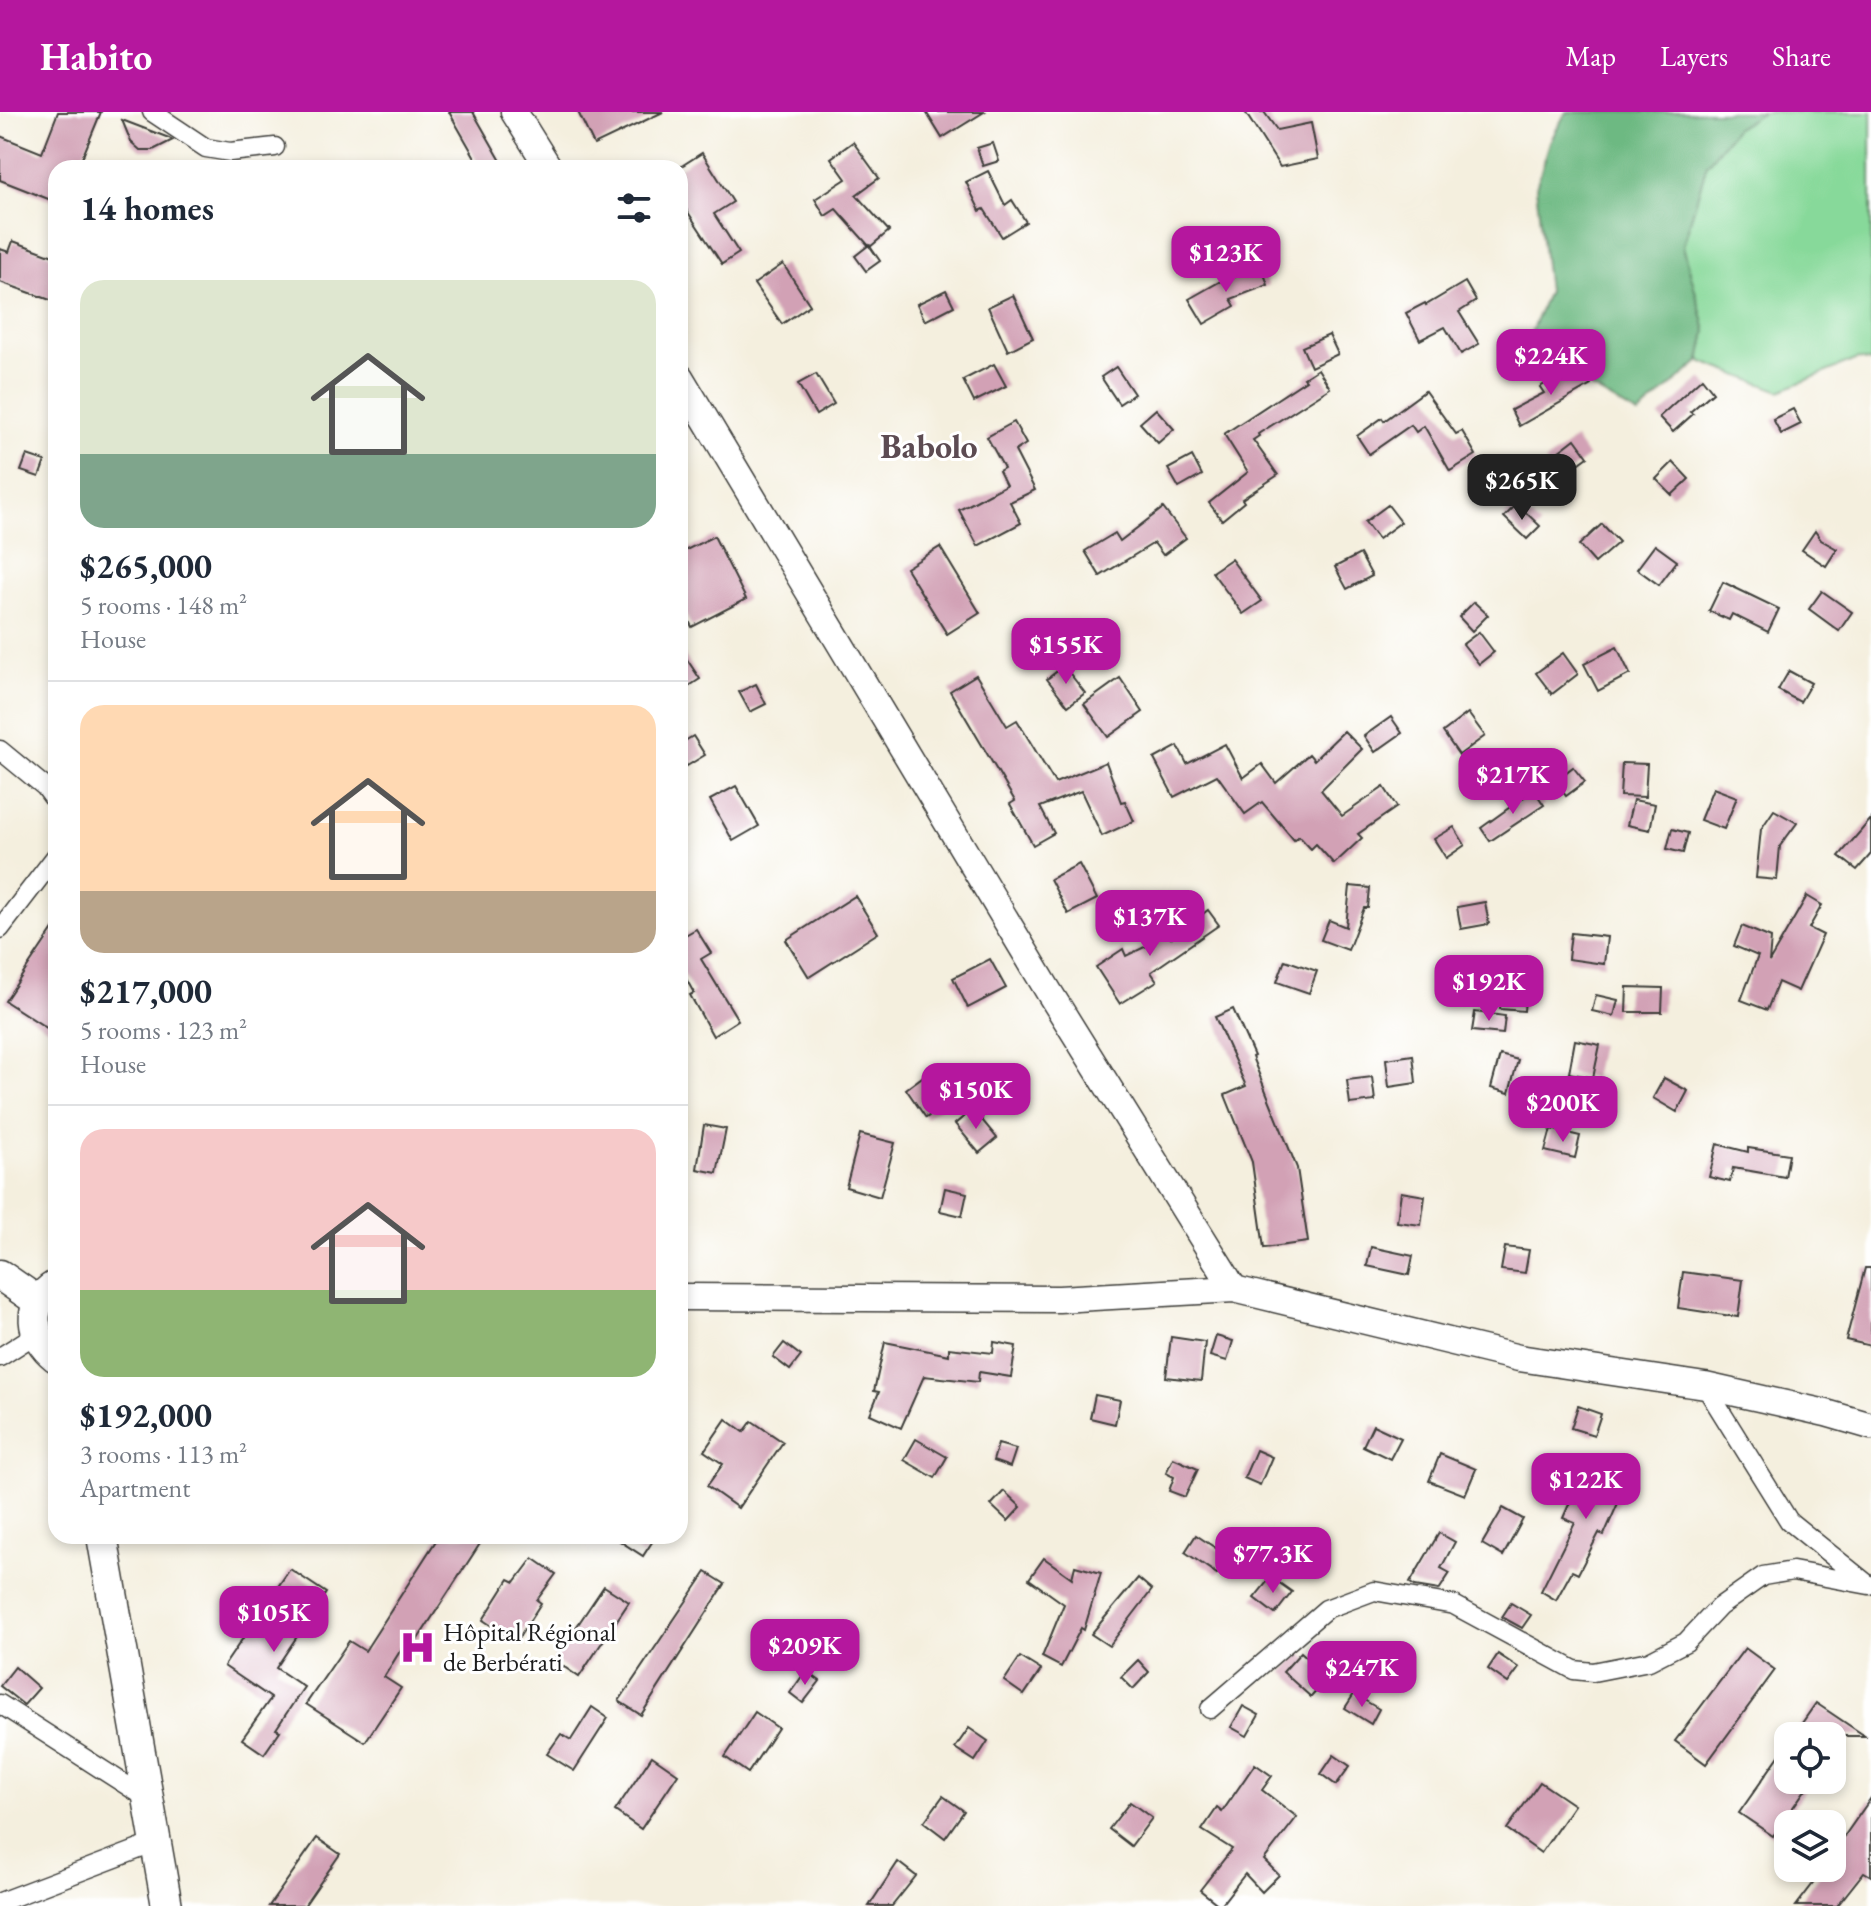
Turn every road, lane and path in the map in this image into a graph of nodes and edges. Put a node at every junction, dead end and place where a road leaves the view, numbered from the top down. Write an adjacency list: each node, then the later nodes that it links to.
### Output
1 (152, 112): 3 (street)
2 (514, 112): 4 (street)
3 (275, 147)
4 (544, 160)
5 (688, 390): 11 (street)
6 (0, 750): 7 (street)
7 (48, 791)
8 (48, 866): 9 (street)
9 (0, 929)
10 (0, 1275): 12 (main road)
11 (1234, 1289): 13 (street); 17 (street)
12 (47, 1294): 14 (main road)
13 (688, 1297)
14 (36, 1334): 15 (main road); 16 (street)
15 (48, 1350)
16 (0, 1357)
17 (1705, 1386): 18 (street); 20 (street)
18 (1871, 1426)
19 (103, 1544): 23 (main road)
20 (1870, 1587): 22 (street)
21 (0, 1704): 23 (street)
22 (1210, 1709)
23 (148, 1799): 24 (main road)
24 (155, 1843): 25 (street); 26 (main road)
25 (0, 1902)
26 (167, 1906)

